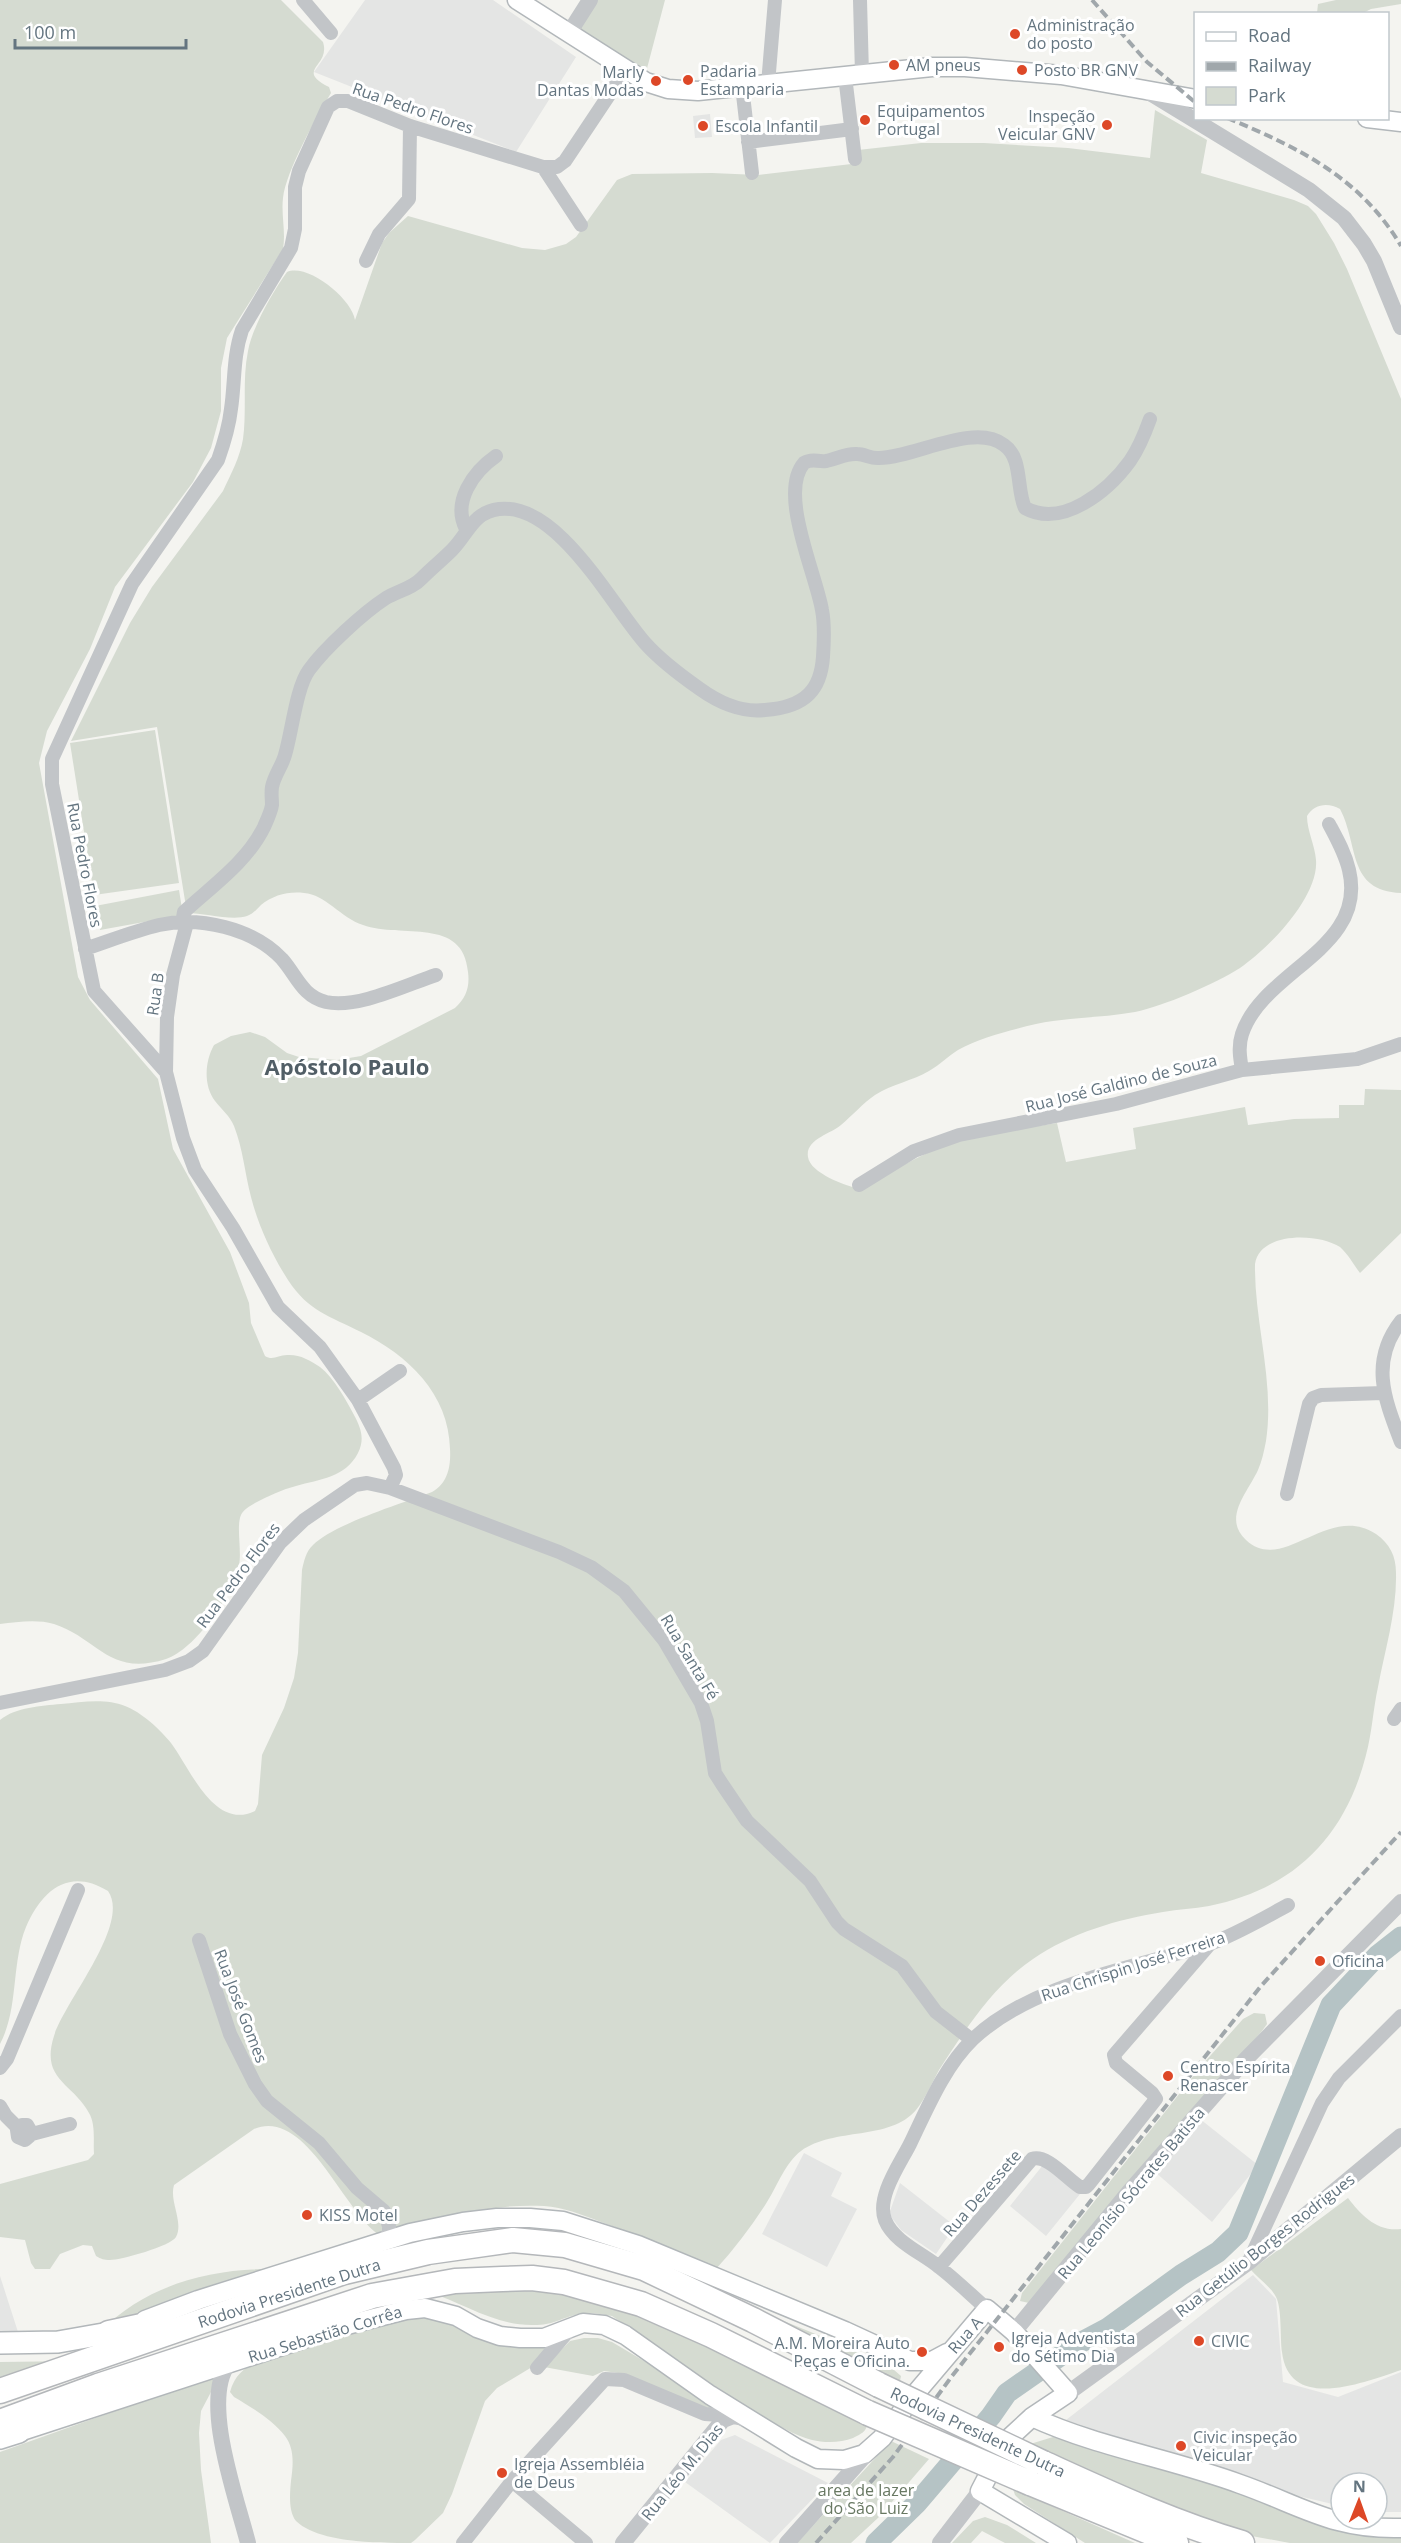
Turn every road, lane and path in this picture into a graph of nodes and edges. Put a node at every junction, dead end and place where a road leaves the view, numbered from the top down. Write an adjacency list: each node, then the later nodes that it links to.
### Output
1 (303, 0): 6 (street)
2 (517, 0): 7 (main road)
3 (590, 0): 7 (street)
4 (775, 0): 10 (street)
5 (860, 0): 9 (street)
6 (331, 33)
7 (569, 33): 8 (main road)
8 (625, 71): 11 (main road); 22 (street)
9 (853, 75): 10 (main road); 12 (main road); 19 (street)
10 (768, 84): 11 (main road)
11 (742, 86): 20 (street)
12 (1144, 89): 13 (main road); 14 (street)
13 (1194, 99)
14 (1194, 120)
15 (1195, 120): 26 (street)
16 (1384, 120): 17 (main road)
17 (1401, 122)
18 (410, 126): 22 (street, Rua Pedro Flores); 25 (street); 32 (street, Rua Pedro Flores)
19 (852, 129): 20 (street); 21 (street)
20 (748, 142): 23 (street)
21 (855, 159)
22 (543, 167): 24 (street)
23 (752, 173)
24 (581, 225)
25 (366, 261)
26 (1401, 327)
27 (1150, 419): 29 (street, Rua B)
28 (496, 456): 29 (street)
29 (466, 529): 31 (street, Rua B)
30 (1329, 824): 35 (street)
31 (185, 923): 32 (street); 33 (street); 36 (street, Rua B)
32 (85, 949): 36 (street, Rua Pedro Flores)
33 (436, 975)
34 (1401, 1044): 35 (street, Rua José Galdino de Souza)
35 (1242, 1070): 37 (street, Rua José Galdino de Souza)
36 (166, 1072): 41 (street, Rua Pedro Flores)
37 (859, 1185)
38 (1401, 1321): 40 (street)
39 (400, 1371): 41 (street)
40 (1383, 1393): 42 (street); 44 (street)
41 (358, 1400): 43 (street, Rua Pedro Flores)
42 (1401, 1442)
43 (390, 1488): 45 (street, Rua Pedro Flores); 54 (street, Rua Santa Fé)
44 (1287, 1494)
45 (0, 1704)
46 (78, 1890): 55 (street)
47 (1401, 1902): 66 (street, Rua Leonísio Sócrates Batista)
48 (1288, 1905): 50 (street, Rua Chrispin José Ferreira)
49 (199, 1940): 59 (street, Rua José Gomes)
50 (1209, 1944): 51 (street, Rua Chrispin José Ferreira); 52 (street, Rua Dezessete)
51 (1178, 1953): 52 (street); 54 (street, Rua Chrispin José Ferreira)
52 (1188, 1969): 61 (street, Rua Dezessete)
53 (1401, 2016): 60 (street)
54 (972, 2040): 61 (street, Rua Chrispin José Ferreira)
55 (0, 2068)
56 (0, 2106): 57 (street)
57 (70, 2124)
58 (1401, 2136): 60 (street, Rua Getúlio Borges Rodrigues)
59 (383, 2241): 65 (main road); 69 (main road)
60 (1249, 2262): 72 (street, Rua Getúlio Borges Rodrigues)
61 (939, 2267): 63 (street, Rua Chrispin José Ferreira)
62 (344, 2272): 65 (highway); 73 (highway, Rodovia Presidente Dutra); 92 (highway, Rodovia Presidente Dutra, bridge)
63 (987, 2309): 66 (main road, Rua Chrispin José Ferreira); 67 (main road, Rua A)
64 (573, 2327): 70 (main road, Rua Sebastião Corrêa); 71 (street); 75 (main road, Rua Sebastião Corrêa)
65 (109, 2332): 68 (main road)
66 (1014, 2332): 72 (main road, Rua Chrispin José Ferreira)
67 (959, 2342): 69 (main road); 74 (main road, Rua A)
68 (0, 2343)
69 (895, 2354): 74 (main road)
70 (228, 2364): 77 (main road, Rua Sebastião Corrêa); 83 (street)
71 (537, 2368)
72 (1062, 2387): 76 (main road)
73 (0, 2391)
74 (915, 2394): 78 (main road, Rua A)
75 (740, 2415): 78 (main road, Rua Sebastião Corrêa); 79 (street); 86 (street, Rua Léo M. Dias)
76 (1032, 2417): 81 (main road); 82 (main road)
77 (6, 2431): 80 (highway, Rodovia Presidente Dutra, bridge)
78 (869, 2451): 87 (street)
79 (512, 2481): 84 (street); 85 (street)
80 (1030, 2483): 90 (highway); 91 (highway, Rodovia Presidente Dutra)
81 (980, 2491): 88 (street); 89 (main road)
82 (1401, 2528)
83 (248, 2543)
84 (463, 2543)
85 (586, 2543)
86 (623, 2543)
87 (787, 2543)
88 (940, 2543)
89 (1067, 2543)
90 (1154, 2543)
91 (1176, 2543)
92 (1242, 2543)

